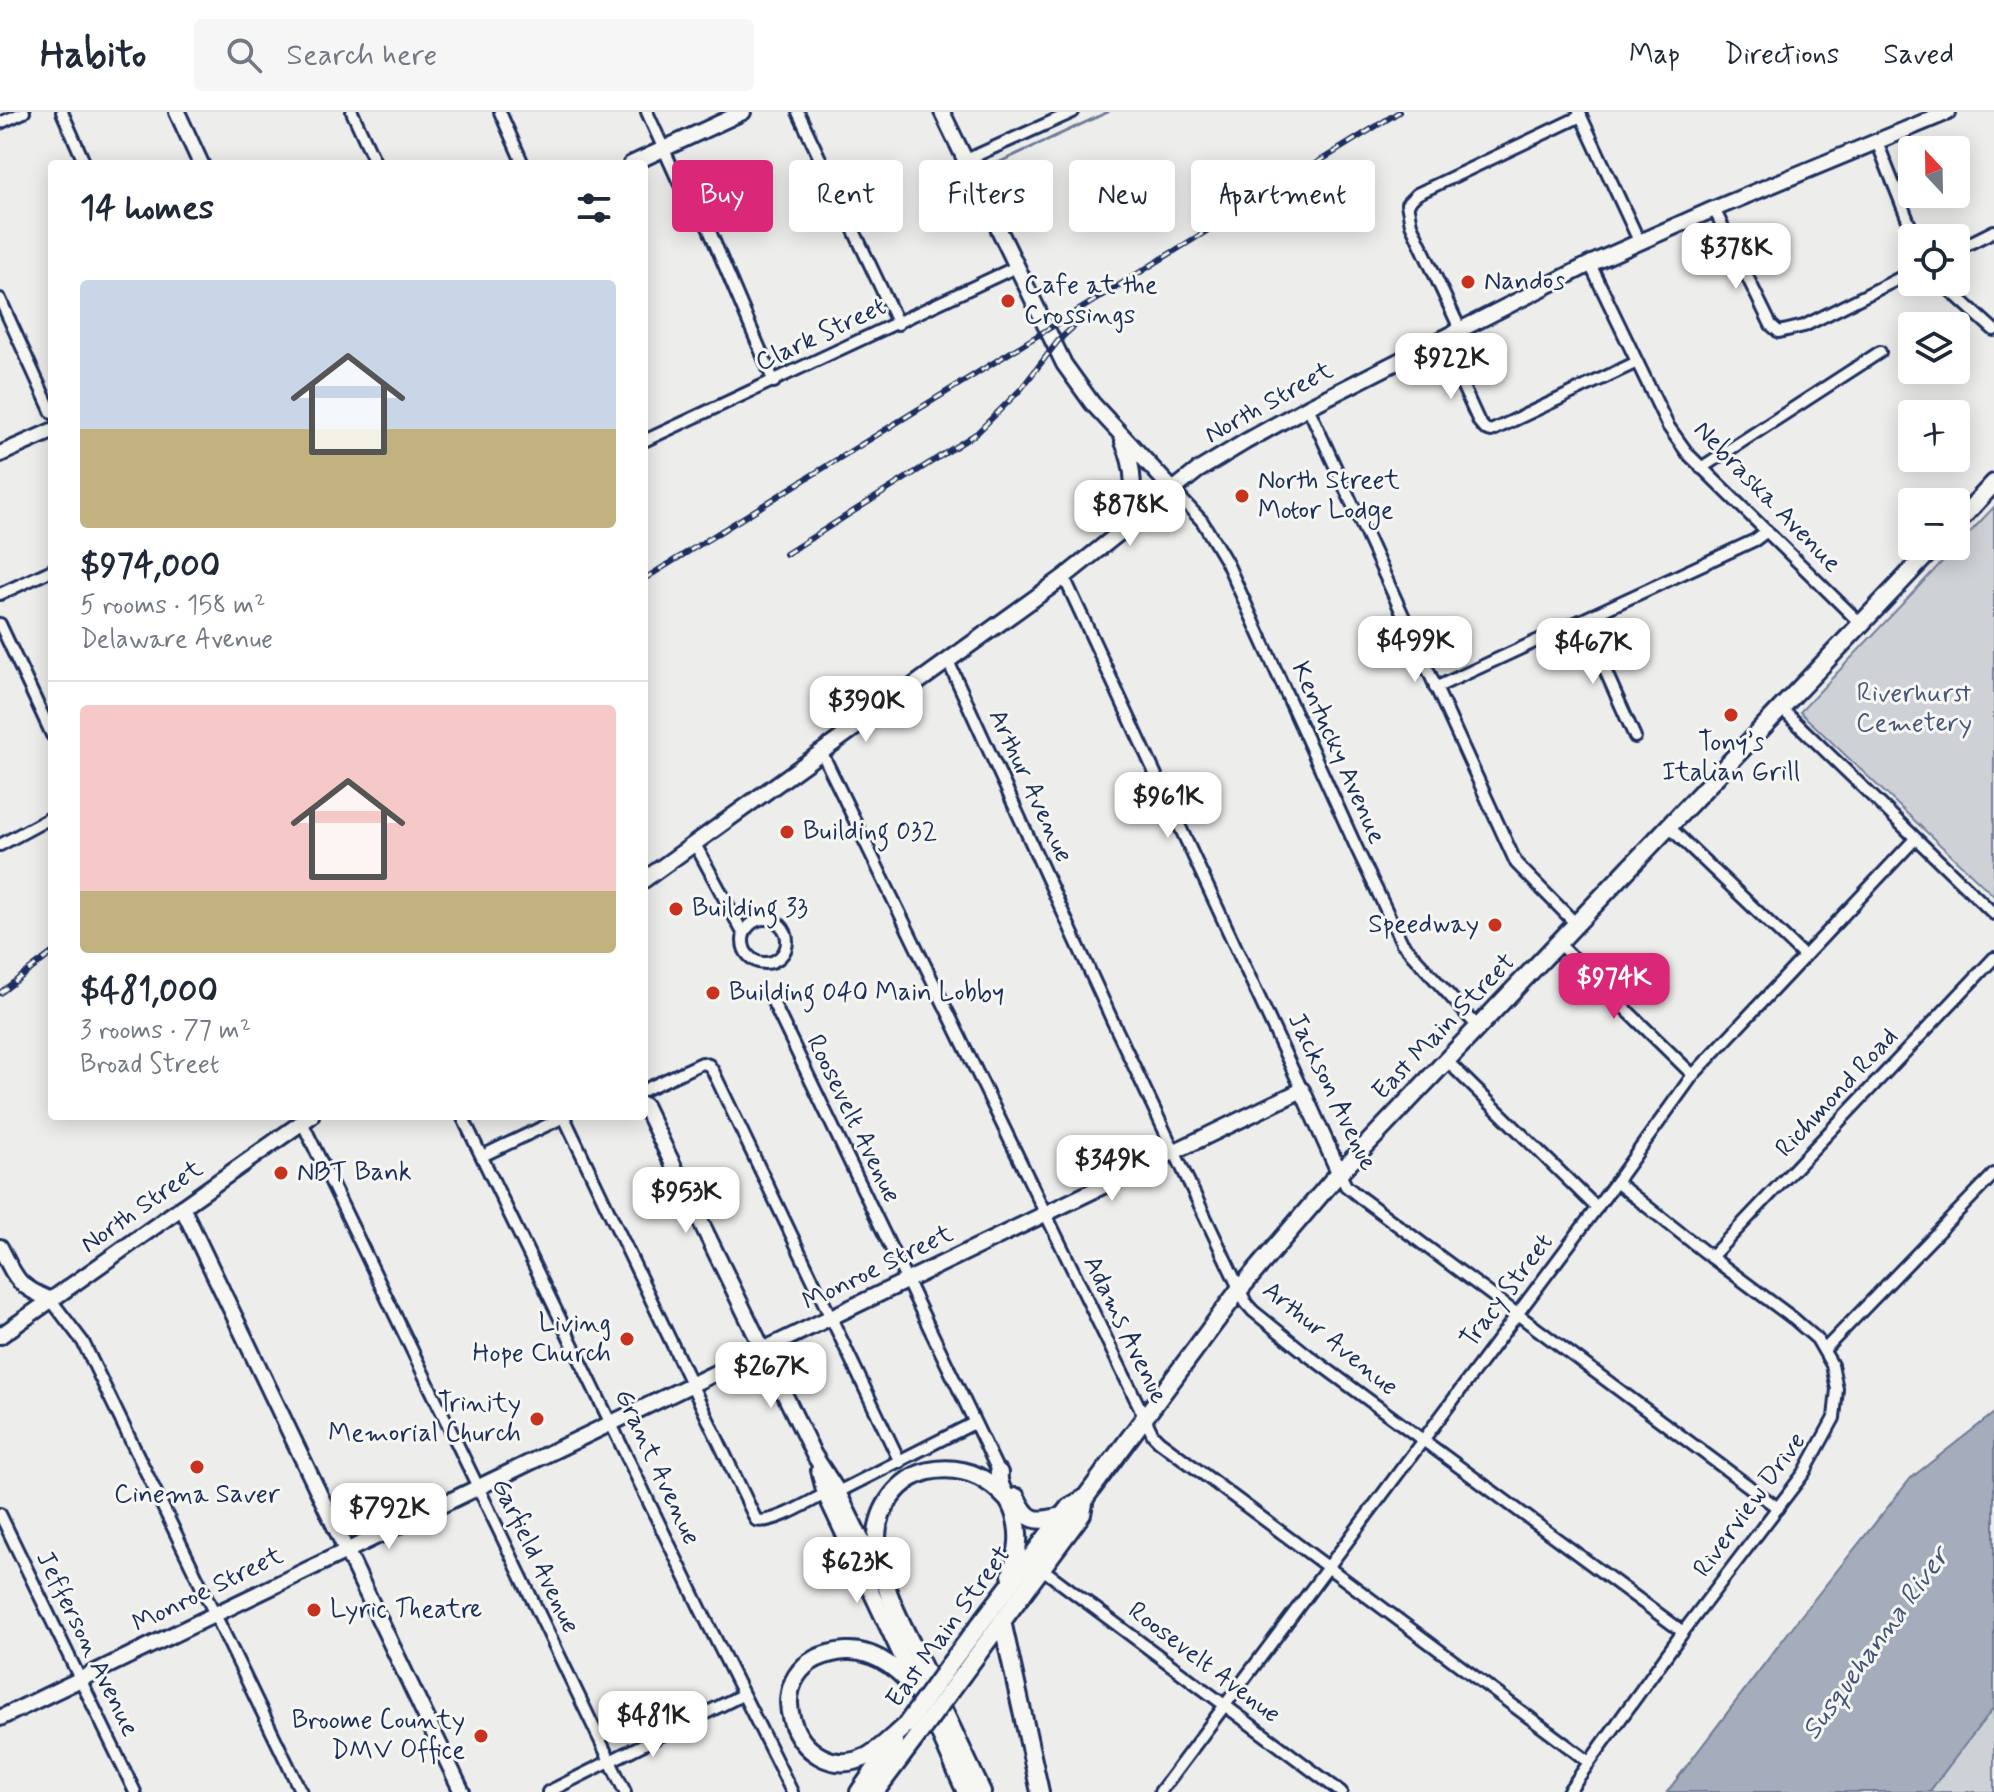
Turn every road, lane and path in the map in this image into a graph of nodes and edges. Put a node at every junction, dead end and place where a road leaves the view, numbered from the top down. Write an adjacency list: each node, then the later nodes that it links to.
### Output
1 (24, 112): 13 (street)
2 (62, 112): 16 (street)
3 (177, 112): 17 (street)
4 (352, 112): 18 (street)
5 (500, 112): 19 (street)
6 (647, 112): 15 (street)
7 (743, 112): 15 (street)
8 (798, 112): 33 (street)
9 (942, 112): 21 (street)
10 (1073, 112): 21 (street)
11 (1948, 112): 14 (street, North Street)
12 (1580, 114): 26 (street); 34 (street)
13 (0, 123)
14 (1877, 142): 22 (street, North Street); 23 (street)
15 (662, 150): 20 (street); 39 (street)
16 (83, 160)
17 (199, 160)
18 (374, 160)
19 (521, 160)
20 (640, 160)
21 (966, 160)
22 (1714, 209): 26 (street, North Street); 30 (street)
23 (1909, 224)
24 (1994, 231): 27 (street)
25 (1000, 232): 29 (street)
26 (1639, 241): 28 (street, North Street)
27 (1970, 243)
28 (1590, 264): 34 (street, North Street); 38 (street, Nebraska Avenue)
29 (1016, 267): 33 (street, Clark Street); 42 (street)
30 (1898, 279)
31 (1956, 296): 35 (street)
32 (0, 299): 40 (street)
33 (898, 324): 39 (street, Clark Street)
34 (1460, 329): 36 (street, North Street)
35 (1994, 330)
36 (1441, 339): 38 (street); 41 (street, North Street)
37 (1880, 352): 46 (street)
38 (1635, 363): 46 (street, Nebraska Avenue)
39 (774, 382): 44 (street, Clark Street)
40 (48, 404)
41 (1308, 407): 48 (street, North Street); 60 (street)
42 (1117, 431): 48 (street); 50 (street)
43 (48, 433): 45 (street)
44 (648, 439)
45 (0, 454)
46 (1701, 468): 51 (street, Nebraska Avenue)
47 (1994, 483): 49 (main road)
48 (1172, 489): 50 (street, North Street); 78 (street, Kentucky Avenue)
49 (1970, 509)
50 (1129, 524): 54 (street, North Street)
51 (1767, 531): 56 (street); 58 (street, Nebraska Avenue)
52 (1922, 560): 58 (main road, East Main Street)
53 (48, 572): 55 (street)
54 (1064, 577): 59 (street, North Street); 82 (street, Jackson Avenue)
55 (0, 594)
56 (1583, 621): 60 (street); 63 (street)
57 (0, 624): 62 (street)
58 (1861, 624): 61 (main road, East Main Street)
59 (948, 661): 64 (street, North Street); 89 (street, Arthur Avenue)
60 (1435, 688): 72 (street)
61 (1781, 708): 66 (main road, East Main Street); 67 (street)
62 (48, 726)
63 (1635, 737)
64 (822, 753): 68 (street, North Street); 96 (street, Adams Avenue)
65 (48, 819): 69 (street)
66 (1668, 826): 72 (main road, East Main Street); 75 (street)
67 (1915, 839): 71 (street); 75 (street, Tracy Street)
68 (695, 844): 70 (street, North Street); 73 (street)
69 (0, 845)
70 (648, 877)
71 (1994, 914)
72 (1576, 924): 74 (main road, East Main Street)
73 (743, 933): 73 (street)
74 (1558, 943): 78 (main road, East Main Street); 80 (street)
75 (1804, 956): 80 (street, Tracy Street)
76 (1994, 958): 98 (street, Richmond Road)
77 (772, 1000): 99 (street, Roosevelt Avenue)
78 (1478, 1027): 79 (main road, East Main Street)
79 (1446, 1060): 91 (main road, East Main Street); 95 (street)
80 (1693, 1075): 93 (street, Tracy Street)
81 (648, 1088): 103 (street)
82 (1302, 1090): 89 (street, Monroe Street); 91 (street, Jackson Avenue)
83 (648, 1113): 105 (street)
84 (305, 1120): 94 (street, North Street)
85 (306, 1120): 114 (street, Garfield Avenue)
86 (464, 1120): 90 (street, Grant Avenue)
87 (558, 1120): 90 (street)
88 (565, 1120): 107 (street)
89 (1174, 1152): 96 (street, Monroe Street); 100 (street, Arthur Avenue)
90 (482, 1156): 109 (street, Grant Avenue)
91 (1339, 1172): 100 (main road, East Main Street); 102 (street, Jackson Avenue)
92 (1994, 1174): 106 (street)
93 (1616, 1182): 95 (street, Tracy Street); 98 (street)
94 (182, 1207): 101 (street, North Street); 121 (street)
95 (1597, 1208): 102 (street, Tracy Street)
96 (1044, 1214): 99 (street, Monroe Street); 108 (street, Adams Avenue)
97 (0, 1247): 101 (street)
98 (1711, 1257): 106 (street)
99 (906, 1282): 103 (street, Monroe Street); 110 (street, Roosevelt Avenue)
100 (1239, 1290): 108 (main road, East Main Street); 111 (street, Arthur Avenue)
101 (51, 1300): 104 (street, North Street); 126 (street)
102 (1518, 1313): 111 (street, Tracy Street); 118 (street, Jackson Avenue)
103 (832, 1317): 105 (street, Monroe Street); 112 (street)
104 (0, 1336)
105 (763, 1349): 107 (street, Monroe Street); 115 (street)
106 (1824, 1350): 118 (street, Riverview Drive)
107 (690, 1384): 109 (street, Monroe Street); 115 (street)
108 (1144, 1419): 117 (main road, East Main Street); 122 (street, Adams Avenue)
109 (612, 1423): 114 (street, Monroe Street); 131 (street, Grant Avenue)
110 (974, 1423): 112 (street); 113 (street, Roosevelt Avenue)
111 (1423, 1439): 122 (street, Tracy Street); 128 (street, Arthur Avenue)
112 (900, 1462): 115 (street)
113 (999, 1473): 116 (main road); 120 (main road)
114 (477, 1488): 121 (street, Monroe Street); 136 (street, Garfield Avenue)
115 (832, 1493): 125 (street); 132 (street)
116 (1006, 1498): 124 (main road); 125 (main road)
117 (1085, 1498): 120 (main road, East Main Street); 123 (main road, East Main Street)
118 (1778, 1508): 128 (street, Riverview Drive)
119 (0, 1514): 130 (street, Jefferson Avenue)
120 (1062, 1516): 124 (main road, East Main Street)
121 (346, 1551): 126 (street, Monroe Street); 140 (street)
122 (1327, 1566): 133 (street, Tracy Street); 137 (street, Adams Avenue)
123 (1041, 1568): 127 (main road, East Main Street); 133 (street, Roosevelt Avenue)
124 (1007, 1588): 129 (main road, East Main Street)
125 (891, 1600): 147 (main road)
126 (214, 1614): 130 (street, Monroe Street); 139 (street)
127 (1002, 1621): 129 (main road, East Main Street); 148 (main road)
128 (1683, 1632): 137 (street, Riverview Drive)
129 (958, 1667): 135 (main road, East Main Street, bridge)
130 (80, 1679): 134 (street, Monroe Street); 138 (street, Jefferson Avenue)
131 (742, 1695): 136 (street); 143 (street, Grant Avenue)
132 (922, 1699): 135 (main road); 146 (main road)
133 (1224, 1706): 149 (street, Tracy Street); 150 (street, Roosevelt Avenue)
134 (0, 1718)
135 (910, 1732): 144 (main road, East Main Street); 145 (main road, East Main Street)
136 (610, 1761): 141 (street); 142 (street, Garfield Avenue)
137 (1589, 1762): 151 (street, Riverview Drive)
138 (135, 1792)
139 (301, 1792)
140 (462, 1792)
141 (548, 1792)
142 (625, 1792)
143 (792, 1792)
144 (859, 1792)
145 (875, 1792)
146 (966, 1792)
147 (982, 1792)
148 (1040, 1792)
149 (1160, 1792)
150 (1341, 1792)
151 (1568, 1792)

